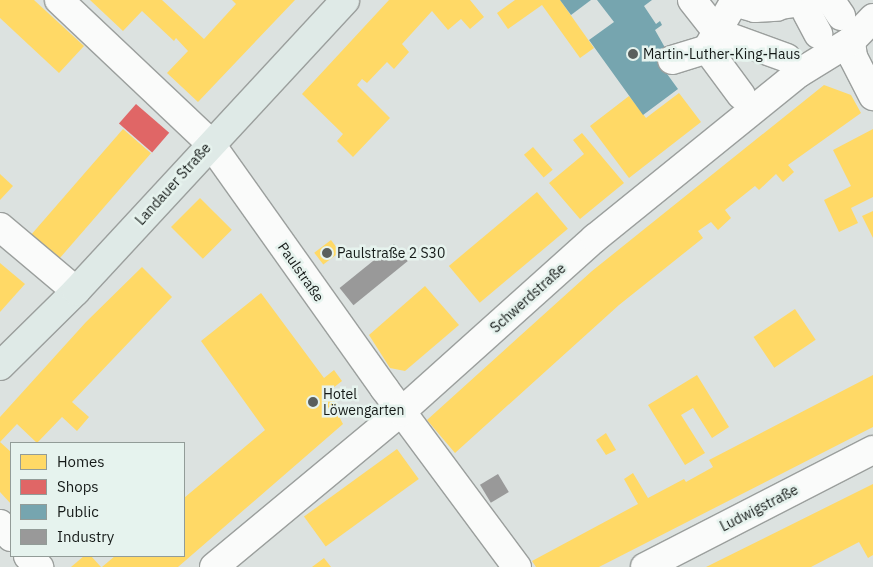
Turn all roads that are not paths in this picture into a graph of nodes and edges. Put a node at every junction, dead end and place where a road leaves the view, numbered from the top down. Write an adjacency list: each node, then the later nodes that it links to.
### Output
1 (59, 0): 13 (street, Paulstraße)
2 (345, 0): 13 (main road, Landauer Straße)
3 (692, 0): 7 (street)
4 (731, 1): 5 (street); 7 (street)
5 (808, 10)
6 (873, 18): 8 (street, Schwerdstraße)
7 (713, 41): 9 (street); 10 (street); 11 (street)
8 (851, 41): 12 (street); 17 (street, Schwerdstraße)
9 (787, 58)
10 (672, 60)
11 (742, 95)
12 (873, 96)
13 (210, 143): 15 (main road, Landauer Straße); 17 (street, Paulstraße)
14 (0, 227): 15 (street)
15 (76, 292): 16 (main road, Landauer Straße)
16 (0, 366)
17 (401, 412): 23 (street, Schwerdstraße); 24 (street, Paulstraße)
18 (873, 450): 25 (street, Ludwigstraße)
19 (0, 524): 20 (street)
20 (10, 536)
21 (29, 557): 22 (street)
22 (39, 567)
23 (214, 567)
24 (517, 567)
25 (645, 567)

